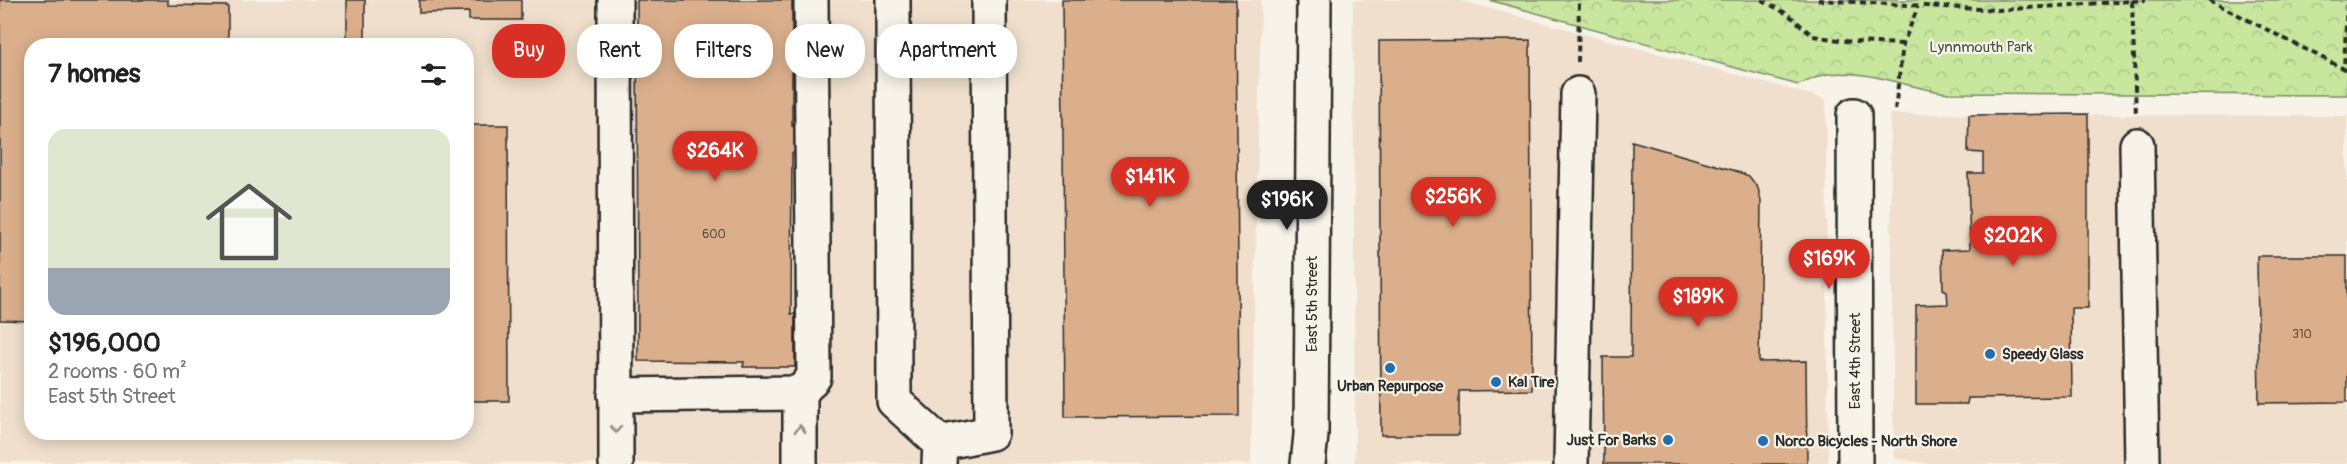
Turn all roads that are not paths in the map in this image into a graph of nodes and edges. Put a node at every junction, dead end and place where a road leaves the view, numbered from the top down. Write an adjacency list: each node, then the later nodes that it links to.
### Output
1 (615, 0): 10 (street)
2 (811, 0): 9 (street)
3 (893, 0): 11 (street)
4 (989, 0): 11 (street)
5 (1314, 0): 14 (street, East 5th Street)
6 (1578, 94): 15 (street)
7 (1854, 115): 16 (street, East 4th Street)
8 (2137, 146): 17 (street)
9 (800, 393): 10 (street); 13 (street, one-way to 9)
10 (615, 395): 12 (street, one-way to 12)
11 (940, 453)
12 (616, 464)
13 (800, 464)
14 (1308, 464)
15 (1571, 464)
16 (1855, 464)
17 (2142, 464)

